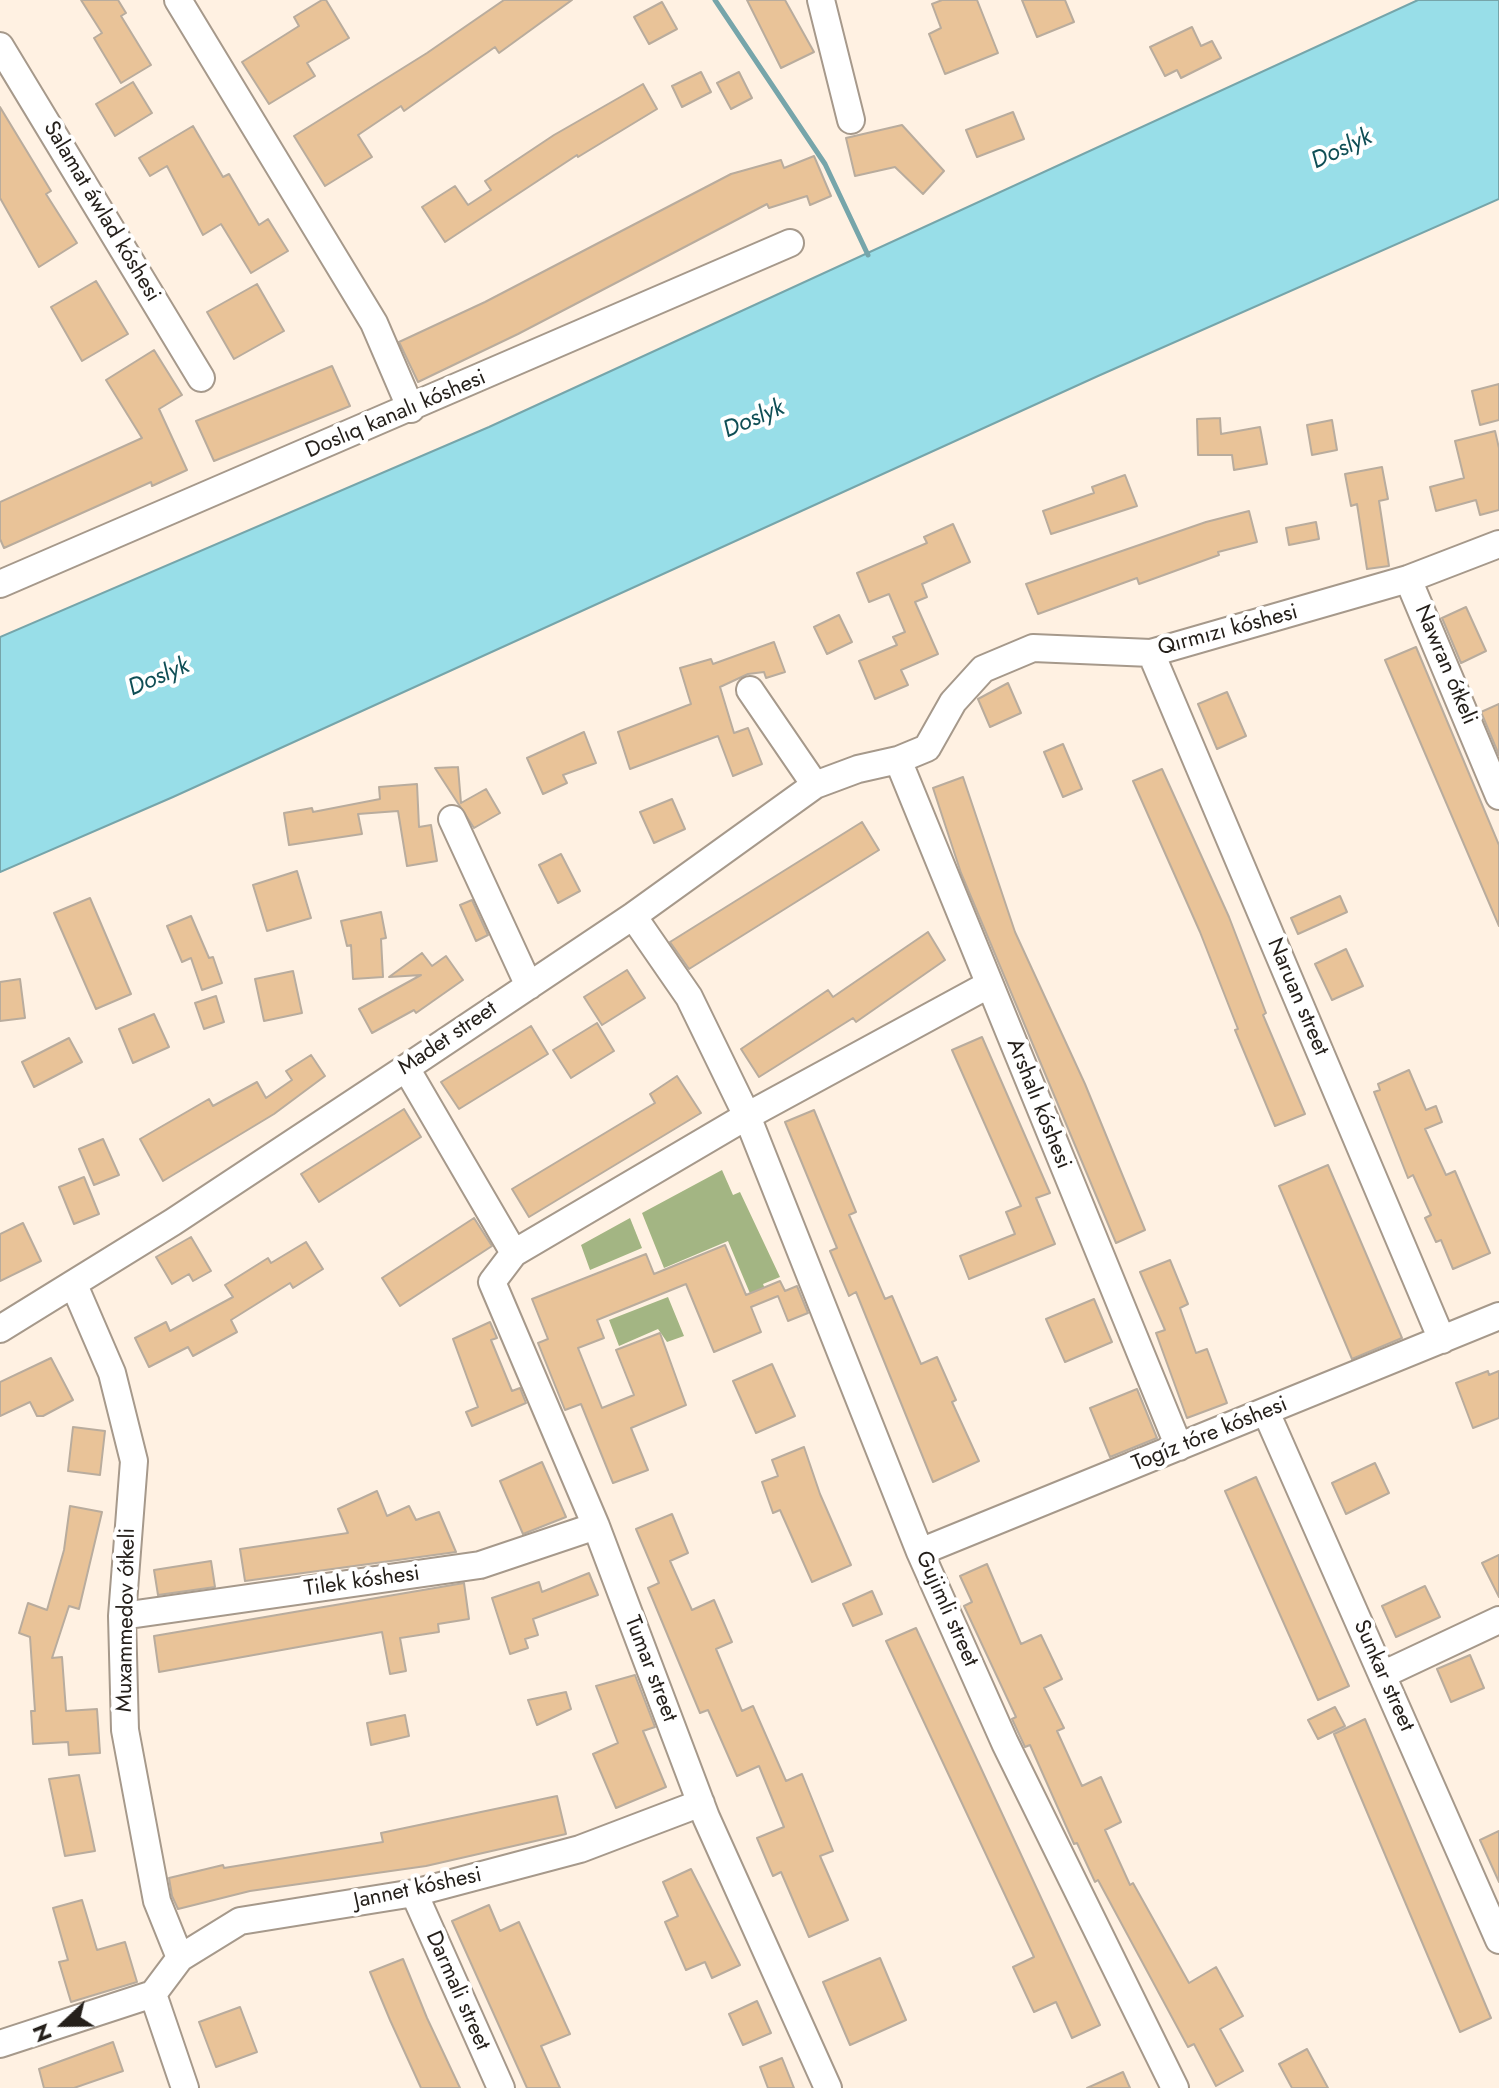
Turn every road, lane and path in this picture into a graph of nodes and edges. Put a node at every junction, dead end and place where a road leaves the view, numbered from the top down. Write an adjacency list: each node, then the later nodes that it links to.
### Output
1 (178, 0): 7 (street)
2 (821, 0): 4 (street)
3 (0, 46): 6 (street, Salamat áwlad kóshesi)
4 (851, 120)
5 (790, 243): 7 (street, Doslıq kanalı kóshesi)
6 (201, 378)
7 (411, 409): 9 (street, Doslıq kanalı kóshesi)
8 (1499, 544): 10 (street, Qırmızı kóshesi)
9 (3, 576)
10 (1408, 579): 11 (street, Qırmızı kóshesi); 15 (street, Nawran ótkeli)
11 (1151, 653): 13 (street, Qırmızı kóshesi); 26 (street, Naruan street)
12 (750, 690): 14 (street)
13 (898, 760): 14 (street, Madet street); 18 (street, Arshalı kóshesi)
14 (815, 785): 17 (street, Madet street)
15 (1499, 796)
16 (452, 819): 19 (street)
17 (633, 916): 19 (street, Madet street); 21 (street, Gujimli street)
18 (988, 985): 21 (street); 28 (street, Arshalı kóshesi)
19 (529, 986): 20 (street, Madet street)
20 (406, 1068): 22 (street); 23 (street, Madet street)
21 (747, 1116): 22 (street, Tumar street); 30 (street, Gujimli street)
22 (514, 1253): 29 (street, Tumar street)
23 (74, 1285): 25 (street, Madet street); 31 (street, Muxammedov ótkeli)
24 (1499, 1316): 26 (street, Toǵız tóre kóshesi)
25 (0, 1329)
26 (1442, 1340): 27 (street, Toǵız tóre kóshesi)
27 (1266, 1412): 28 (street, Toǵız tóre kóshesi); 33 (street, Sunkar street)
28 (1179, 1447): 30 (street, Toǵız tóre kóshesi)
29 (596, 1526): 31 (street, Tilek kóshesi); 34 (street, Tumar street)
30 (920, 1552): 44 (street, Gujimli street)
31 (122, 1616): 38 (street, Muxammedov ótkeli)
32 (1499, 1620): 33 (street)
33 (1382, 1675): 36 (street, Sunkar street)
34 (701, 1803): 35 (street, Jannet kóshesi); 43 (street, Tumar street)
35 (414, 1893): 38 (street, Jannet kóshesi); 42 (street, Darmali street)
36 (1490, 1897): 37 (street, Sunkar street)
37 (1499, 1940)
38 (180, 1958): 39 (street, Jannet kóshesi)
39 (153, 1994): 40 (street); 41 (street)
40 (0, 2044)
41 (185, 2088)
42 (501, 2088)
43 (828, 2088)
44 (1175, 2088)

